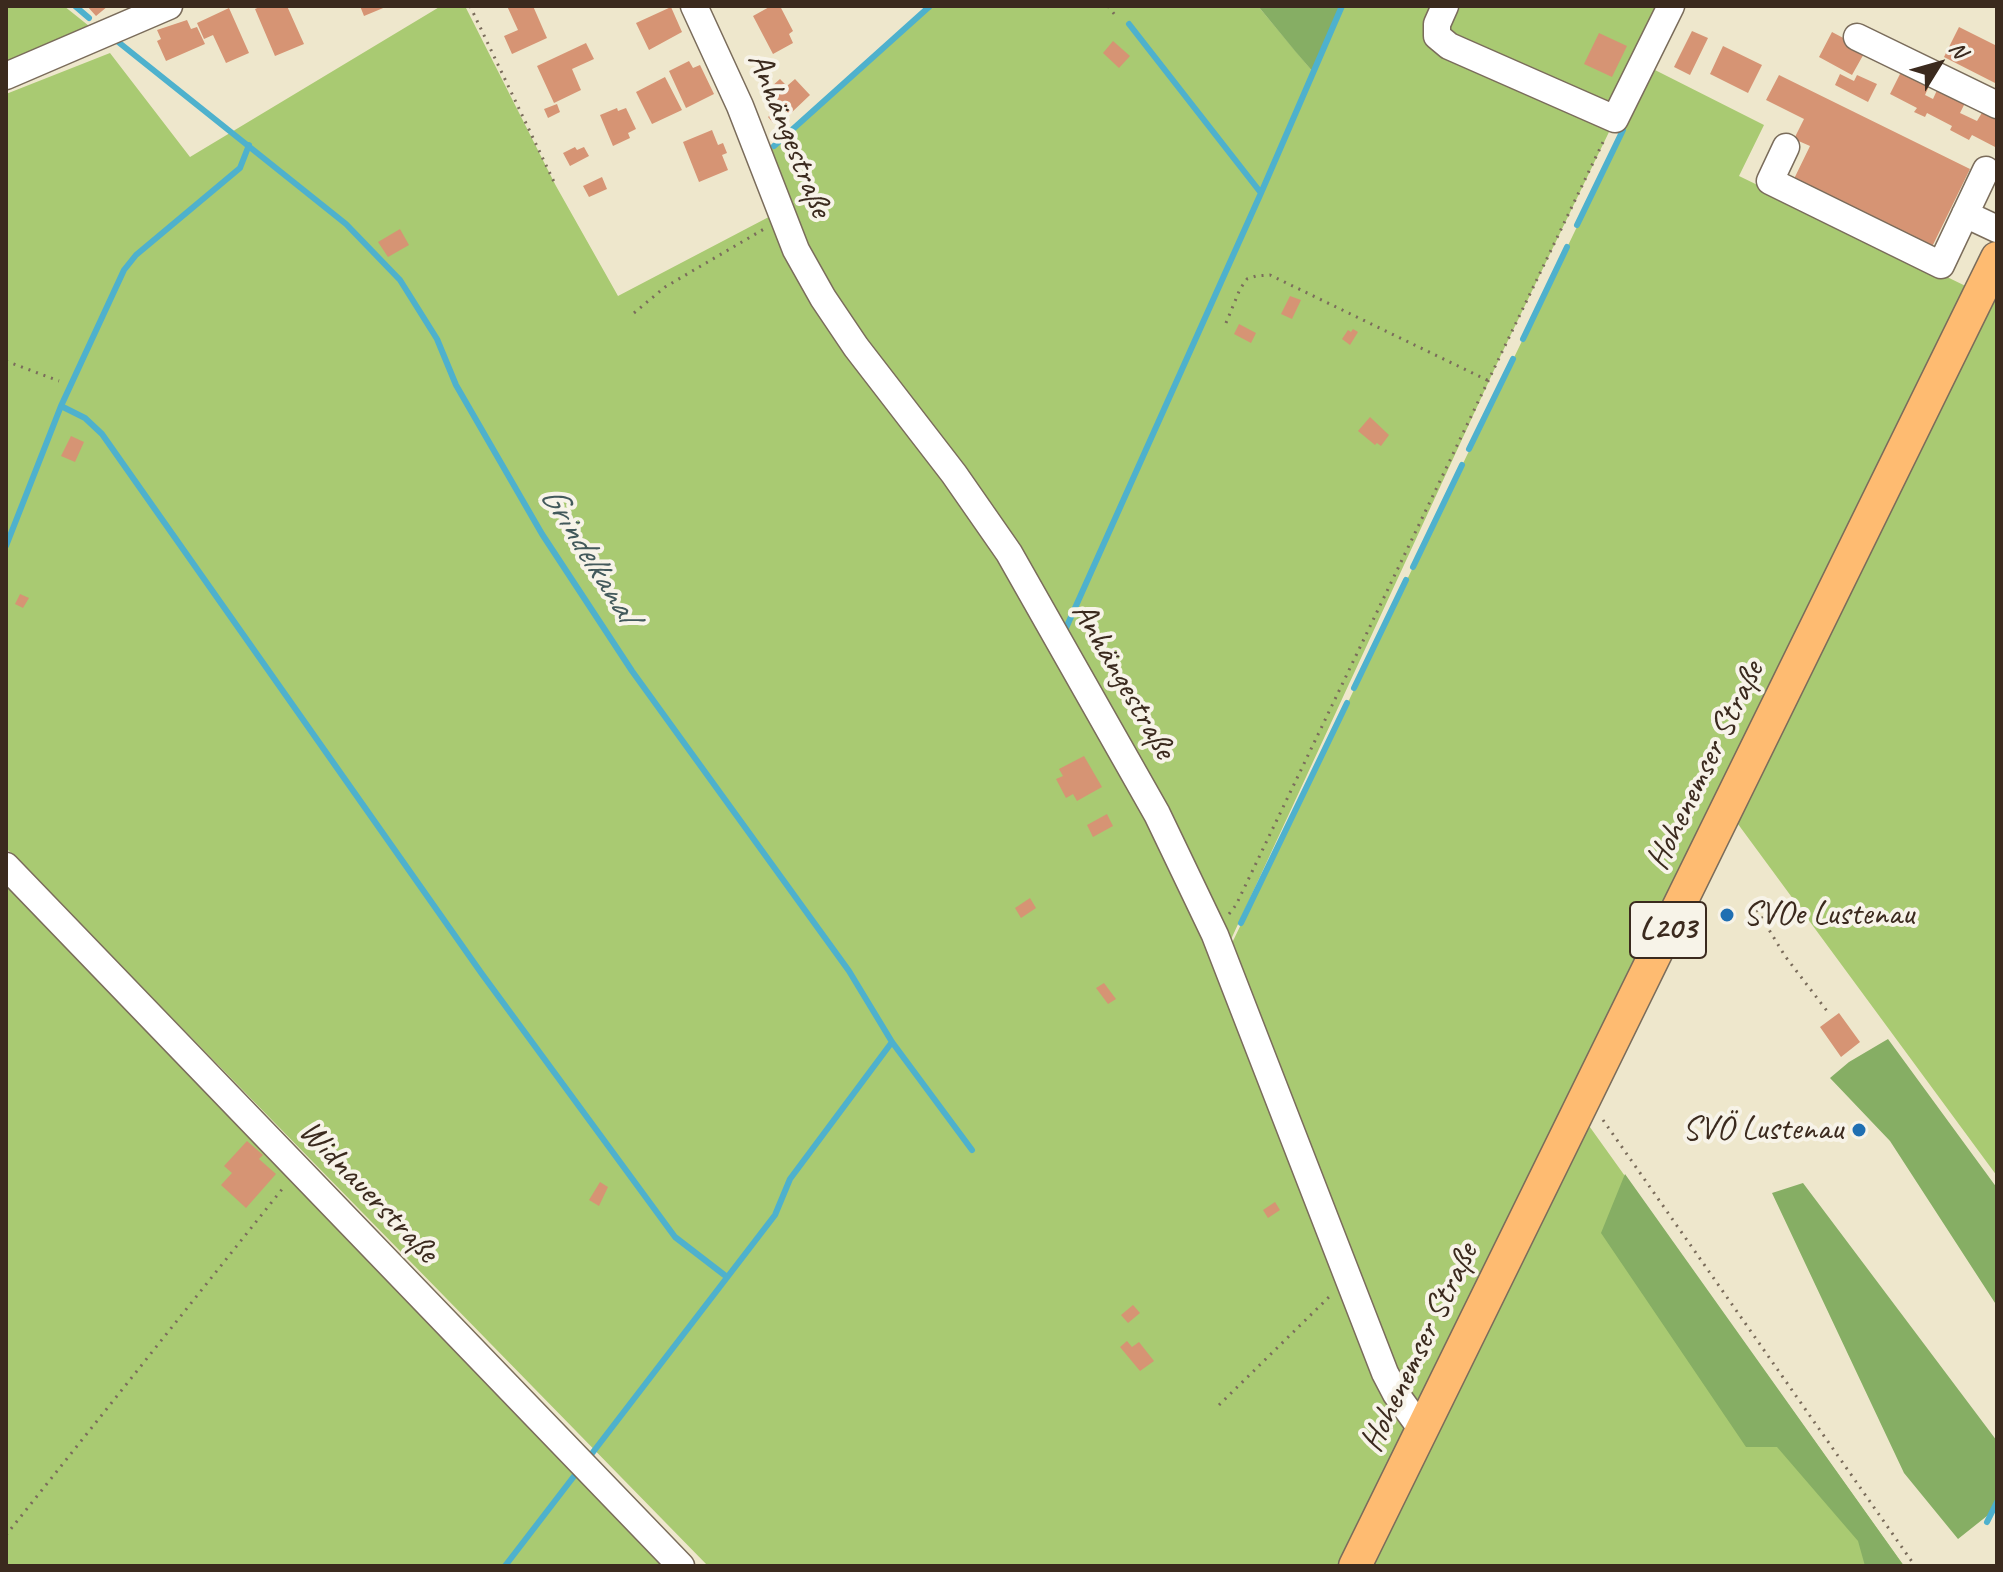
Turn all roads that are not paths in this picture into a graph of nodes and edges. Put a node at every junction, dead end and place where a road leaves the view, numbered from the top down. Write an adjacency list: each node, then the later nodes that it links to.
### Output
1 (169, 6): 6 (street)
2 (694, 6): 14 (street, Anhängestraße)
3 (1445, 6): 4 (street)
4 (1671, 6)
5 (1857, 37): 7 (street)
6 (7, 74)
7 (1997, 105)
8 (1786, 147): 10 (street)
9 (1986, 170): 10 (street)
10 (1965, 214): 11 (street)
11 (1997, 229)
12 (1997, 258): 14 (main road, Hohenemser Straße / L203)
13 (6, 866): 15 (street, Widnauerstraße)
14 (1422, 1430): 16 (main road, Hohenemser Straße / L203)
15 (681, 1566)
16 (1355, 1566)

